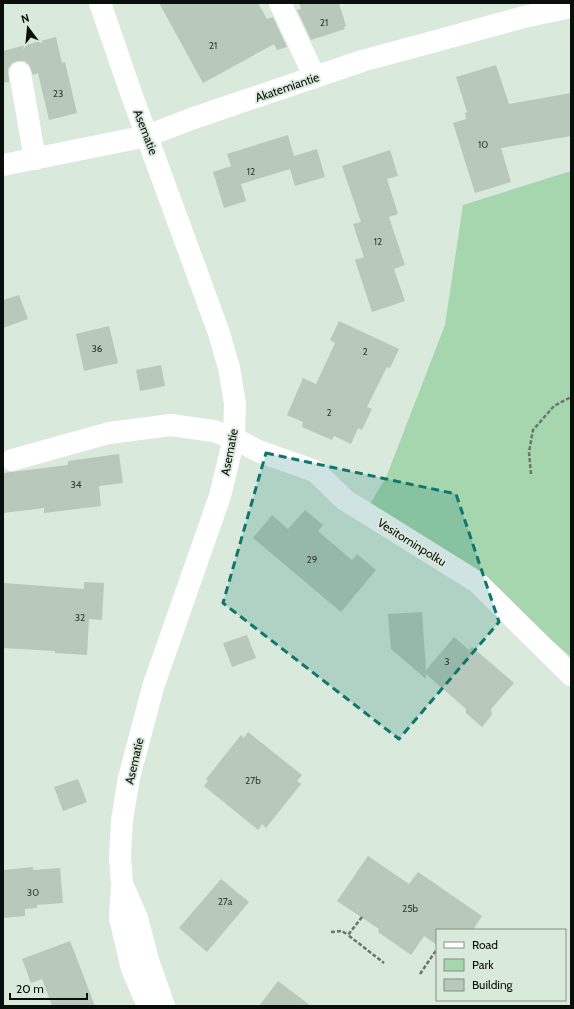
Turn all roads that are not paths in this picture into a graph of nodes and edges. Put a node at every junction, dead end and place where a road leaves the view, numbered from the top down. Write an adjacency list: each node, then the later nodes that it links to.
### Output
1 (100, 3): 7 (street, Asematie)
2 (280, 3): 6 (street)
3 (571, 7): 4 (street, Akatemiantie)
4 (521, 10): 6 (street, Akatemiantie)
5 (20, 73): 8 (street)
6 (314, 78): 7 (street, Akatemiantie)
7 (147, 136): 8 (street, Akatemiantie); 10 (street, Asematie)
8 (35, 159): 9 (street, Akatemiantie)
9 (3, 165)
10 (234, 438): 11 (street, Vesitorninpolku); 12 (street, Vesitorninpolku); 13 (street, Asematie)
11 (12, 460)
12 (571, 675)
13 (122, 884): 14 (street, Asematie); 15 (street, Asematie)
14 (148, 1006)
15 (164, 1006)

